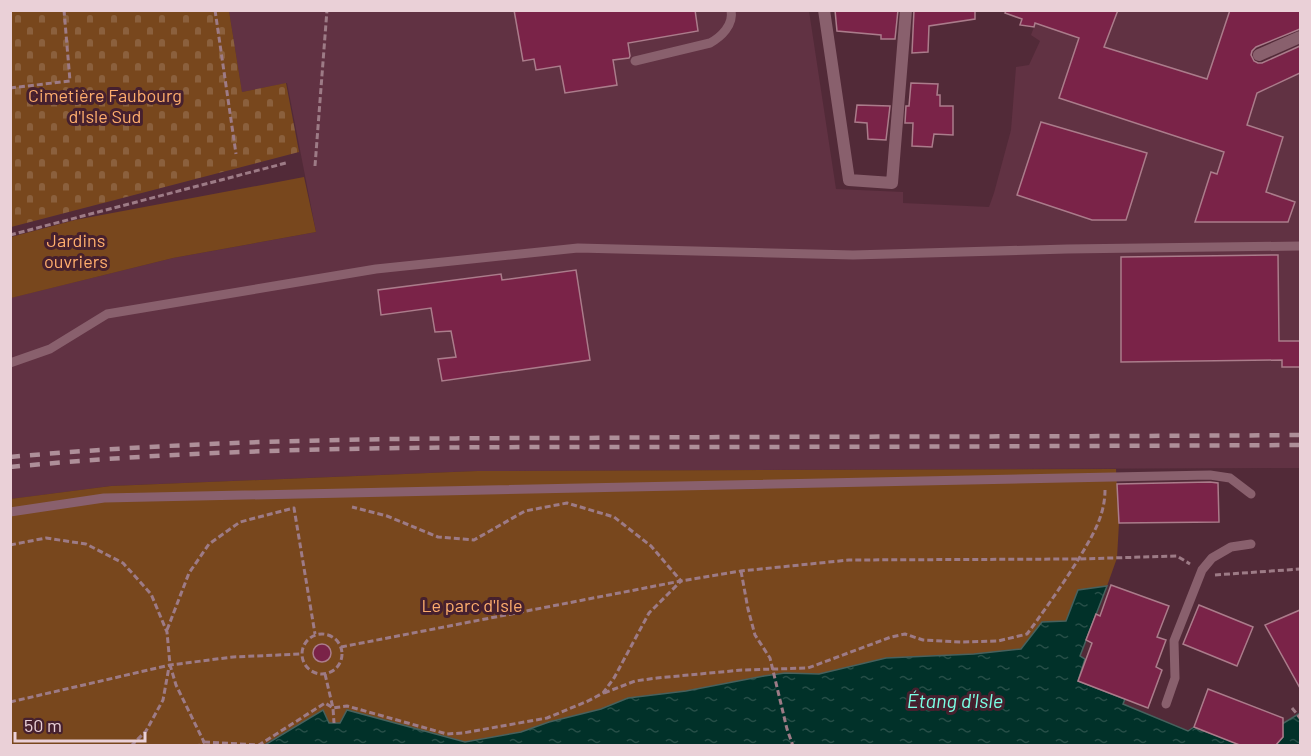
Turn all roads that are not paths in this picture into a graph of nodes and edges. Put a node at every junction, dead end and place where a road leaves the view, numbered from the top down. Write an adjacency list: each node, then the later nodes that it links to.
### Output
1 (731, 10): 6 (lane)
2 (824, 10): 3 (street)
3 (906, 10)
4 (1300, 37): 5 (street)
5 (1259, 54)
6 (635, 62)
7 (1300, 246): 8 (lane)
8 (10, 363)
9 (1251, 495): 10 (lane)
10 (10, 512)
11 (1251, 544): 12 (lane)
12 (1166, 704)

